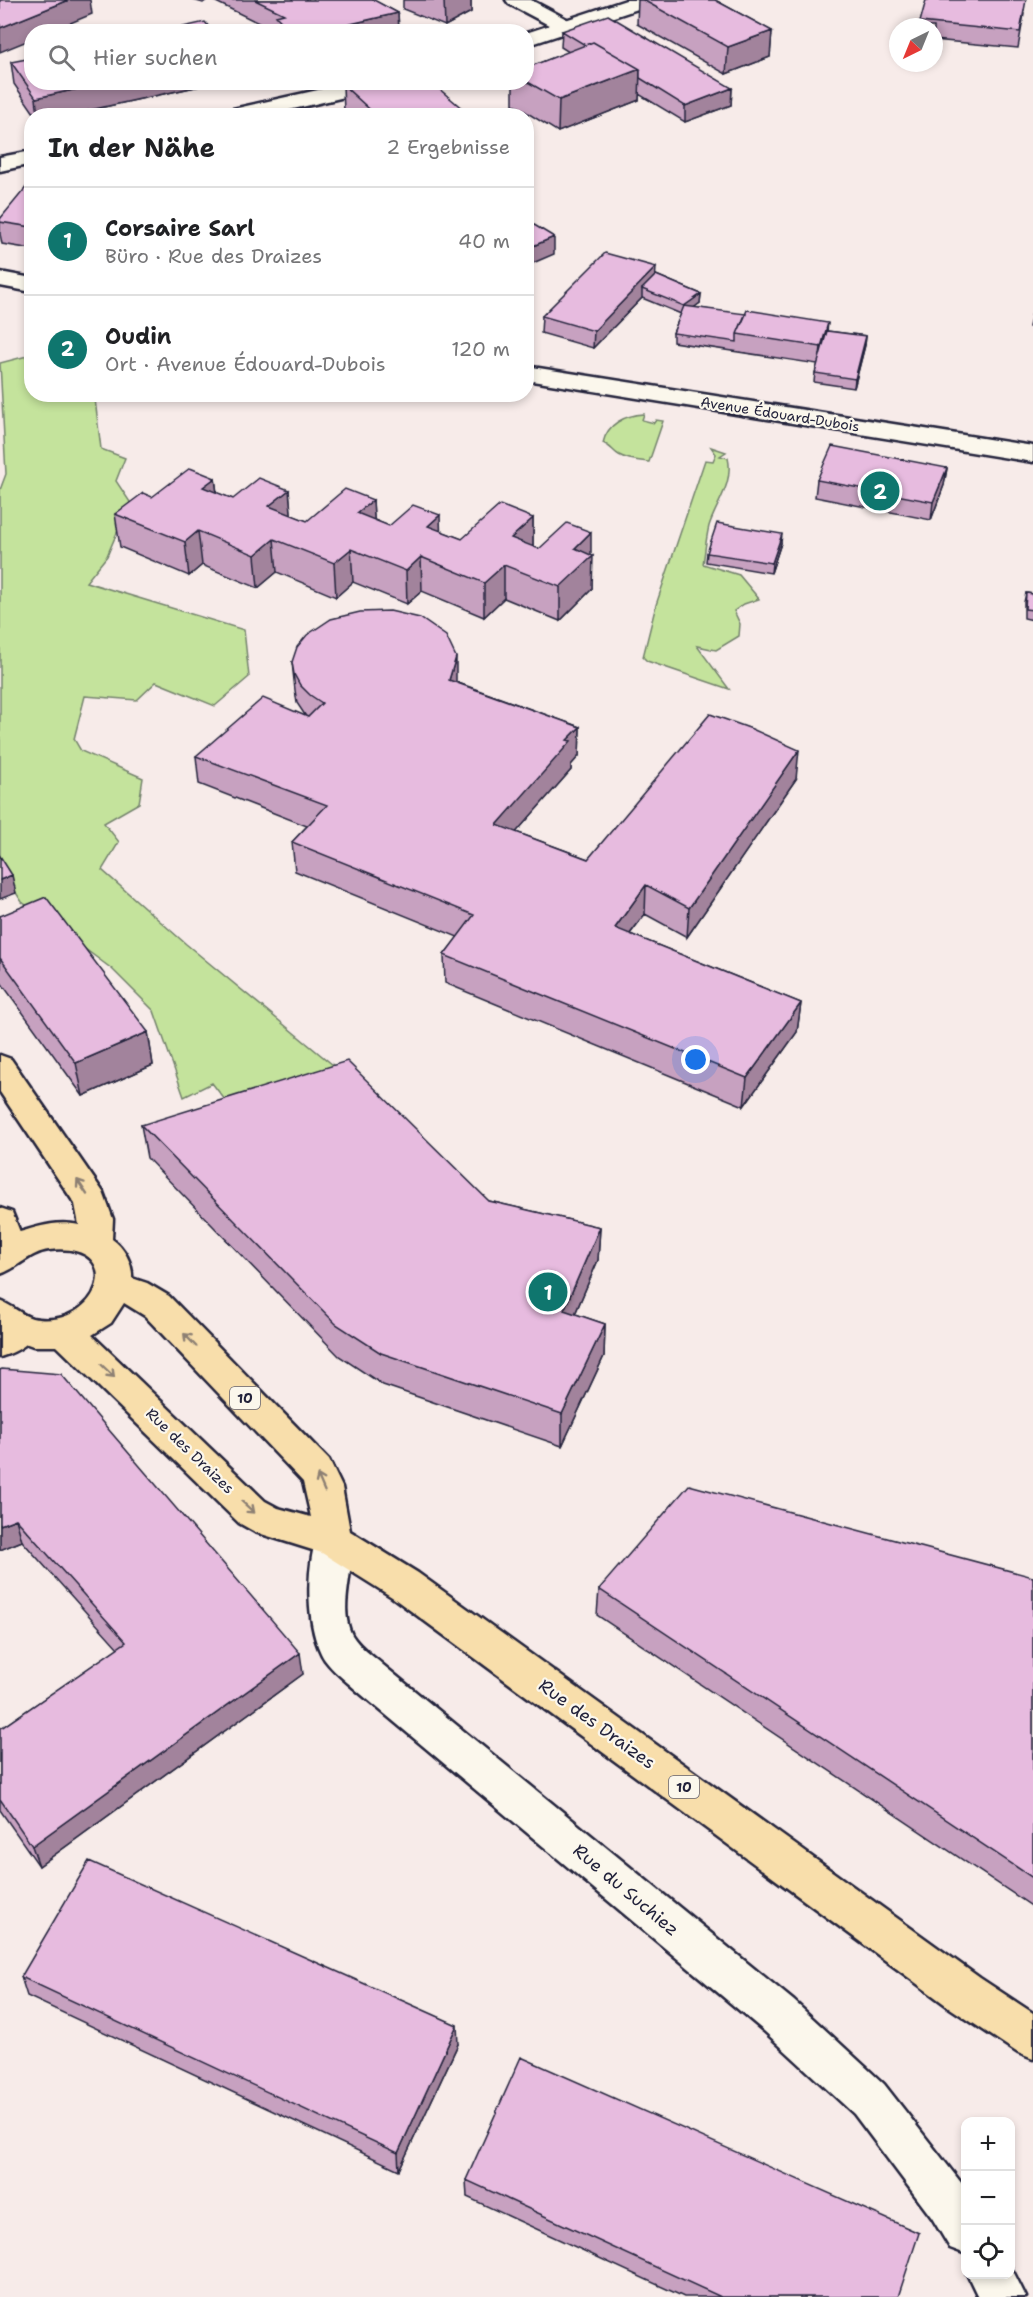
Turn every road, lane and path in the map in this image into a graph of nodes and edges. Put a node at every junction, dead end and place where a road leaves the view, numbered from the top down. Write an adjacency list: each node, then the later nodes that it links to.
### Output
1 (516, 0): 3 (street)
2 (646, 0): 3 (street)
3 (568, 28): 4 (street)
4 (534, 38)
5 (349, 90): 6 (street)
6 (268, 108)
7 (24, 159): 8 (street)
8 (0, 164)
9 (0, 279): 10 (street)
10 (24, 284)
11 (24, 288): 12 (street)
12 (0, 292)
13 (534, 374): 14 (street, Avenue Édouard-Dubois)
14 (1033, 454)
15 (0, 1067): 16 (main road, one-way to 15)
16 (95, 1242): 17 (main road); 18 (main road)
17 (3, 1245)
18 (115, 1286): 20 (main road); 21 (main road, 10, one-way to 18)
19 (7, 1329): 20 (main road)
20 (65, 1331): 21 (main road, Rue des Draizes / 10, one-way to 21)
21 (333, 1540): 22 (main road, Rue des Draizes / 10); 23 (street, Rue du Suchiez)
22 (1033, 2038)
23 (962, 2225)
24 (993, 2279): 25 (street)
25 (1003, 2297)

